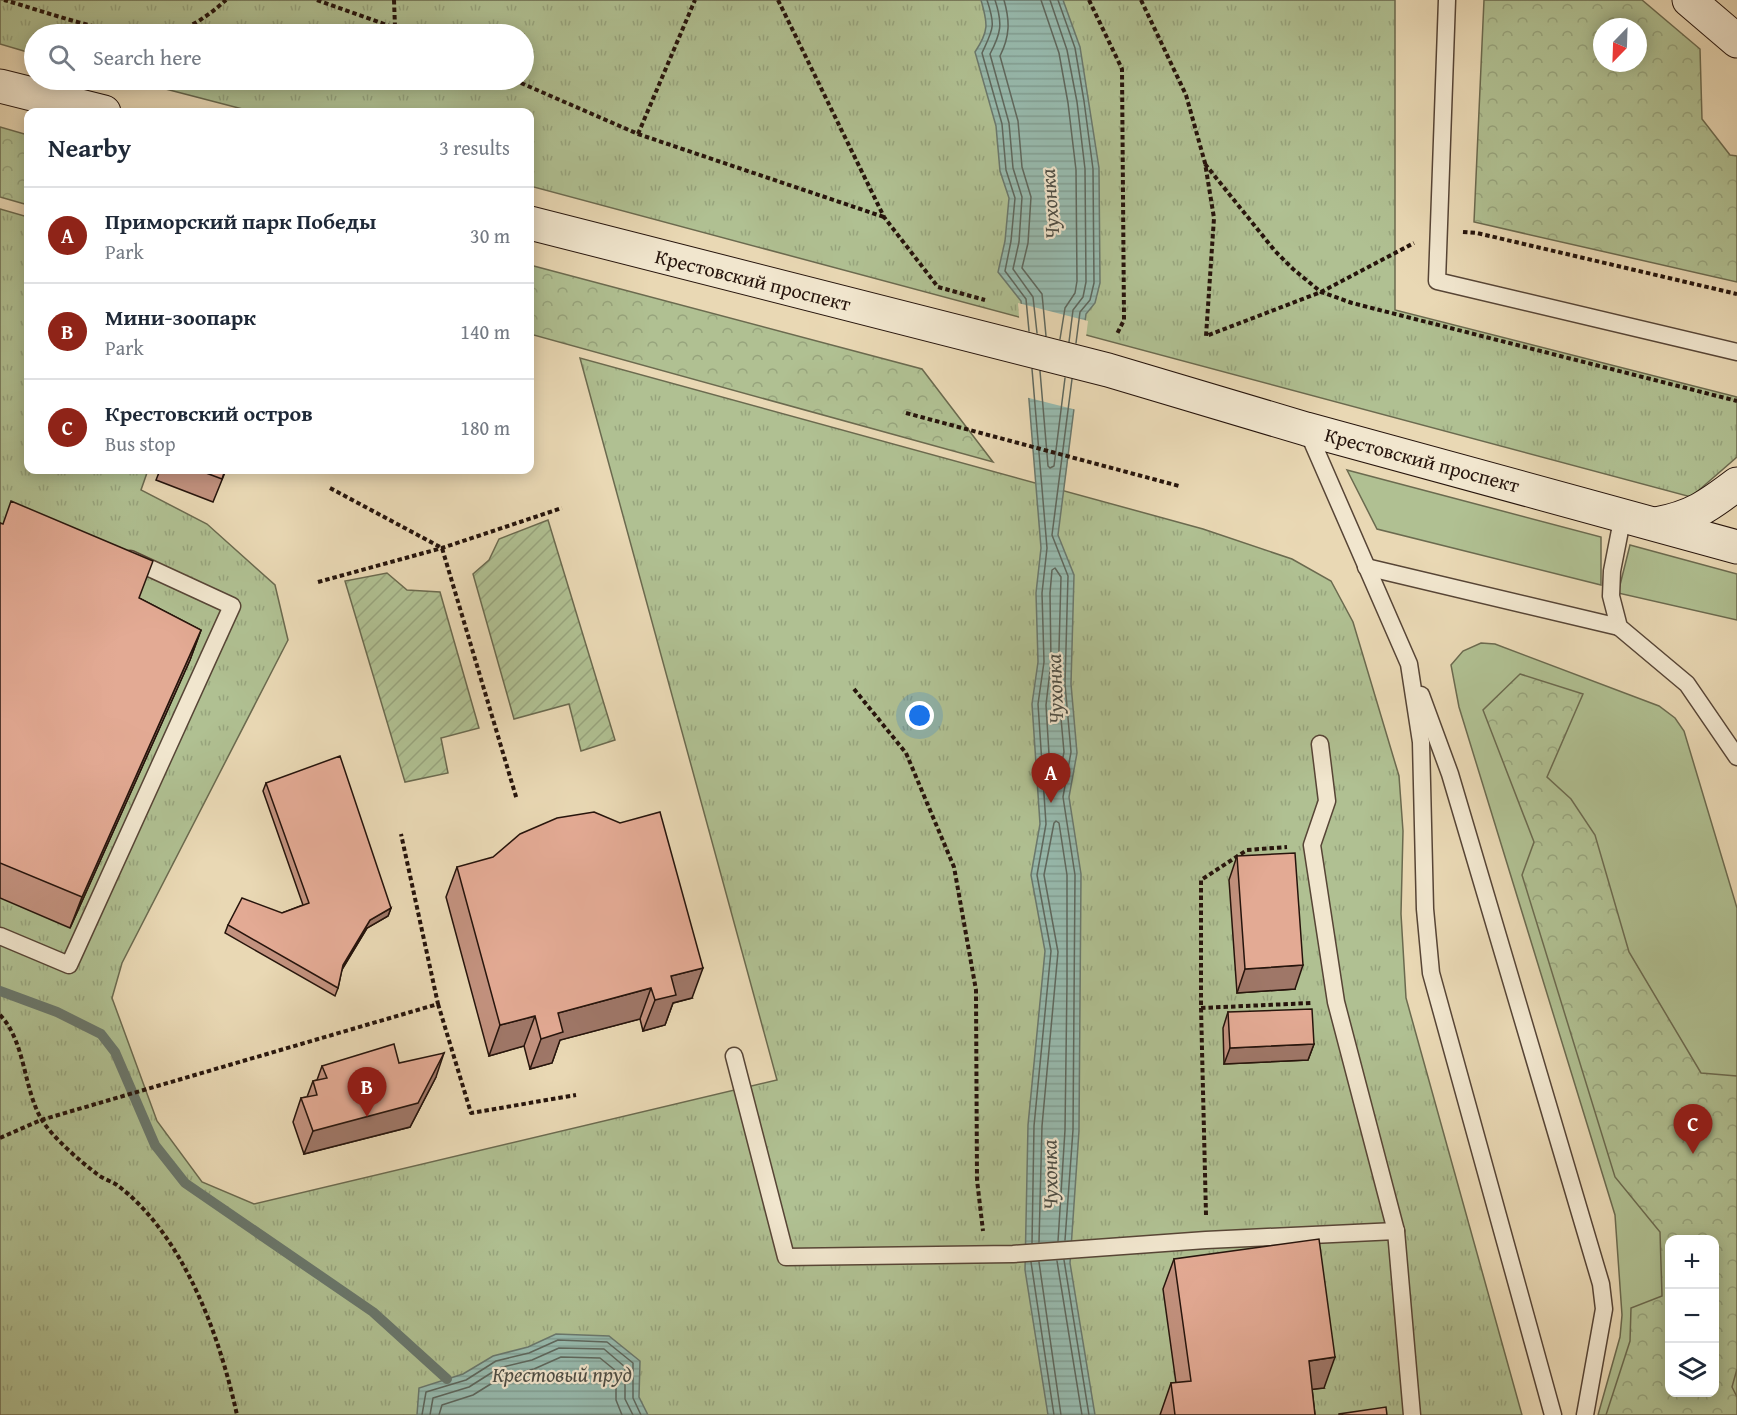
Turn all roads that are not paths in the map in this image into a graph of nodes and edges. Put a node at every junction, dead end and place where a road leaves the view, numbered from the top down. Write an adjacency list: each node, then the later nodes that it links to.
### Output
1 (1447, 0): 7 (lane)
2 (1689, 0): 3 (street)
3 (1737, 41)
4 (0, 86): 5 (street)
5 (88, 108)
6 (534, 224): 8 (street, Крестовский проспект)
7 (1737, 352)
8 (1306, 429): 10 (street, Крестовский проспект); 14 (lane)
9 (1737, 484): 11 (street)
10 (1623, 516): 11 (street, Крестовский проспект); 15 (lane)
11 (1655, 524): 12 (street, Крестовский проспект)
12 (1737, 547)
13 (113, 551): 19 (lane)
14 (1366, 567): 15 (lane); 16 (lane)
15 (1619, 627): 18 (lane)
16 (1409, 664): 23 (lane); 24 (lane)
17 (1320, 744): 21 (lane)
18 (1737, 757)
19 (0, 936)
20 (734, 1056): 21 (lane)
21 (1396, 1231): 22 (lane)
22 (1412, 1415)
23 (1552, 1415)
24 (1585, 1415)

